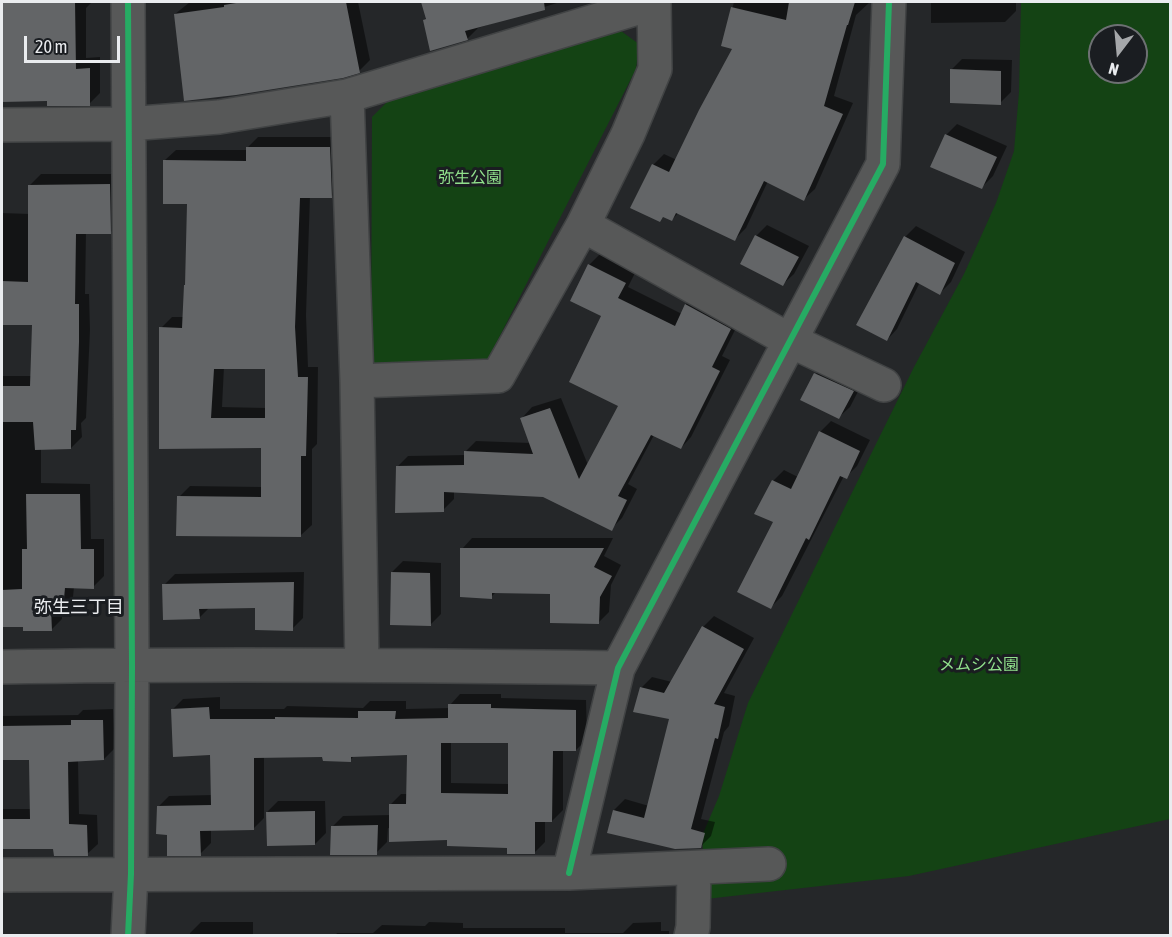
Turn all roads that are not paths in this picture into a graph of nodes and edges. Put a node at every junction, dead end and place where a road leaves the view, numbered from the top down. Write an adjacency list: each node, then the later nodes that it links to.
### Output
1 (128, 2): 5 (street)
2 (654, 2): 4 (street); 7 (street)
3 (889, 2): 8 (street)
4 (347, 96): 5 (street); 9 (street)
5 (128, 124): 6 (street); 11 (street)
6 (2, 125)
7 (583, 225): 8 (street); 9 (street)
8 (789, 340): 10 (street); 14 (street)
9 (357, 381): 12 (street)
10 (884, 385)
11 (132, 665): 12 (street); 13 (street); 19 (street)
12 (362, 665): 14 (street)
13 (2, 667)
14 (618, 668): 17 (street)
15 (769, 864): 16 (street)
16 (694, 869): 17 (street); 21 (street)
17 (568, 873): 19 (street)
18 (2, 874): 19 (street)
19 (131, 874): 20 (street)
20 (128, 936)
21 (691, 936)

